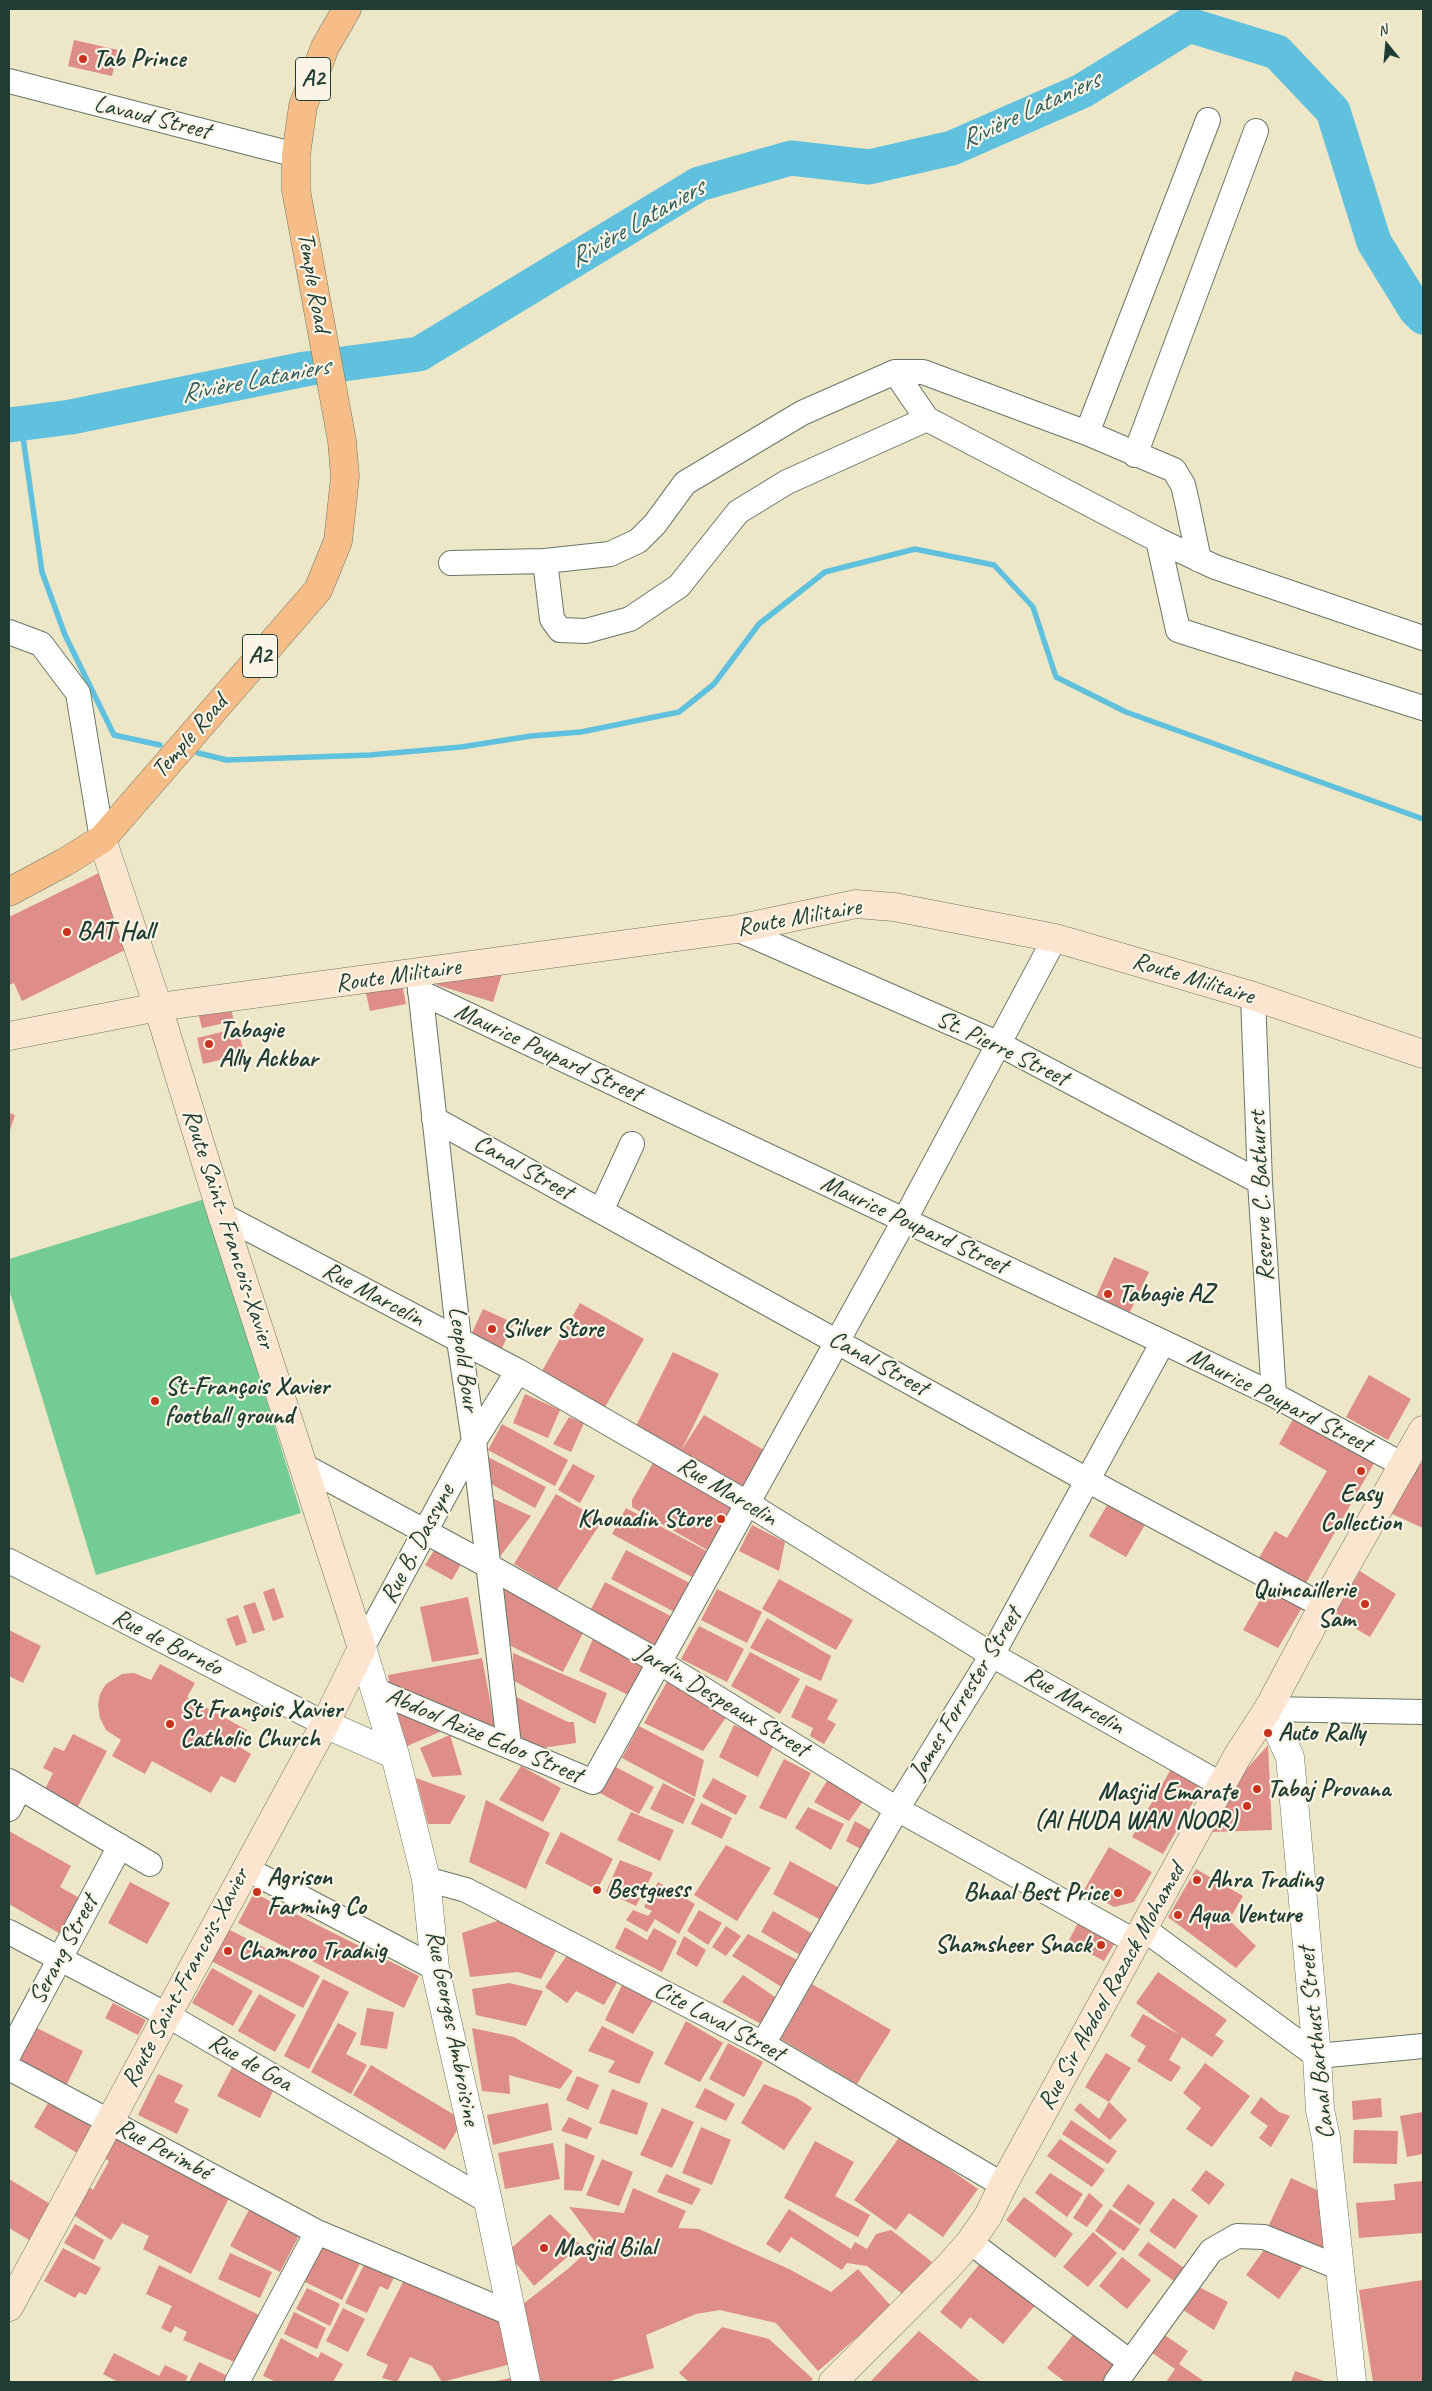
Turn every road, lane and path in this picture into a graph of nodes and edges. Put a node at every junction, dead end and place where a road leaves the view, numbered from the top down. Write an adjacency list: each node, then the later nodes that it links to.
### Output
1 (347, 9): 5 (main road, Temple Road / A2)
2 (9, 81): 5 (street, Lavaud Street)
3 (1208, 120): 8 (street)
4 (1256, 131): 9 (street)
5 (296, 155): 17 (main road, Temple Road / A2)
6 (895, 372): 7 (street); 8 (street); 12 (street)
7 (927, 419): 10 (street); 12 (street)
8 (1087, 433): 9 (street)
9 (1135, 454): 11 (street)
10 (1158, 540): 11 (street); 16 (street)
11 (1199, 560): 15 (street)
12 (545, 561): 13 (street)
13 (451, 563)
14 (9, 632): 17 (street)
15 (1423, 638)
16 (1423, 708)
17 (102, 839): 18 (main road, A2); 23 (main road, Route Saint- Francois-Xavier)
18 (9, 892)
19 (738, 929): 20 (main road, Route Militaire); 21 (main road, Route Militaire); 25 (street, St. Pierre Street)
20 (1056, 938): 22 (main road, Route Militaire); 25 (street)
21 (419, 983): 23 (main road, Route Militaire); 27 (street, Leopold Bour); 32 (street, Maurice Poupard Street)
22 (1253, 996): 26 (main road, Route Militaire); 29 (street, Reserve C. Bathurst)
23 (158, 1007): 24 (main road, Route Militaire); 31 (main road, Route Saint- Francois-Xavier)
24 (9, 1036)
25 (999, 1044): 29 (street, St. Pierre Street); 32 (street)
26 (1423, 1054)
27 (434, 1119): 30 (street, Canal Street); 33 (street, Leopold Bour)
28 (632, 1144): 30 (street)
29 (1260, 1182): 37 (street, Reserve C. Bathurst)
30 (601, 1211): 34 (street, Canal Street)
31 (222, 1215): 33 (street, Rue Marcelin); 40 (main road, Route Saint- Francois-Xavier)
32 (904, 1221): 34 (street); 35 (street, Maurice Poupard Street)
33 (459, 1340): 36 (street, Rue Marcelin); 39 (street, Leopold Bour)
34 (837, 1342): 42 (street, Canal Street); 43 (street)
35 (1163, 1342): 37 (street, Maurice Poupard Street); 42 (street, James Forrester Street)
36 (518, 1371): 39 (street, Rue B. Dassyne); 43 (street, Rue Marcelin)
37 (1274, 1395): 41 (street, Maurice Poupard Street)
38 (1423, 1430): 41 (main road, Rue Sir Abdool Razack Mohamed)
39 (474, 1441): 44 (street, Rue B. Dassyne); 45 (street, Leopold Bour)
40 (304, 1466): 44 (street, Jardin Despeaux Street); 48 (main road, Route Saint- Francois-Xavier)
41 (1405, 1466): 47 (main road, Rue Sir Abdool Razack Mohamed)
42 (1087, 1480): 47 (street, Canal Street); 49 (street, James Forrester Street)
43 (747, 1503): 49 (street, Rue Marcelin); 50 (street)
44 (426, 1531): 45 (street, Jardin Despeaux Street); 48 (street, Rue B. Dassyne)
45 (487, 1565): 50 (street, Jardin Despeaux Street); 55 (street, Leopold Bour)
46 (11, 1568): 54 (street, Rue de Bornéo)
47 (1323, 1606): 52 (main road, Rue Sir Abdool Razack Mohamed)
48 (362, 1648): 51 (street, Rue Georges Ambroisine); 54 (main road, Route Saint-Francois-Xavier)
49 (992, 1655): 58 (street, Rue Marcelin); 60 (street, James Forrester Street)
50 (660, 1662): 55 (street, Abdool Azize Edoo Street); 60 (street, Jardin Despeaux Street)
51 (374, 1690): 55 (street, Abdool Azize Edoo Street); 56 (street, Rue Georges Ambroisine)
52 (1268, 1709): 53 (street); 58 (main road, Rue Sir Abdool Razack Mohamed); 73 (street, Canal Barthust Street)
53 (1423, 1712)
54 (325, 1724): 56 (street); 63 (main road, Route Saint-Francois-Xavier)
55 (510, 1745)
56 (395, 1755): 64 (street, Rue Georges Ambroisine)
57 (15, 1785): 59 (street); 61 (street)
58 (1222, 1785): 66 (main road, Rue Sir Abdool Razack Mohamed)
59 (9, 1809)
60 (897, 1809): 66 (street, Jardin Despeaux Street); 70 (street, James Forrester Street)
61 (120, 1846): 62 (street); 67 (street, Serang Street)
62 (150, 1864)
63 (245, 1868): 68 (street); 69 (main road, Route Saint-Francois-Xavier)
64 (426, 1879): 68 (street, Rue Georges Ambroisine); 70 (street, Cite Laval Street)
65 (9, 1932): 67 (street, Rue de Goa)
66 (1140, 1935): 73 (street, Jardin Despeaux Street); 76 (main road, Rue Sir Abdool Razack Mohamed)
67 (60, 1958): 69 (street, Rue de Goa); 72 (street, Serang Street)
68 (435, 1968): 77 (street, Rue Georges Ambroisine)
69 (167, 2014): 75 (main road, Route Saint-Francois-Xavier); 77 (street, Rue de Goa)
70 (763, 2044): 76 (street, Cite Laval Street)
71 (1423, 2046): 73 (street)
72 (9, 2054)
73 (1317, 2056): 80 (street, Canal Barthust Street)
74 (9, 2068): 75 (street, Rue Perimbé)
75 (109, 2121): 78 (street, Rue Perimbé); 81 (main road, Route Saint-Francois-Xavier)
76 (1003, 2185): 79 (main road, Rue Sir Abdool Razack Mohamed)
77 (488, 2201): 82 (street, Rue Georges Ambroisine)
78 (317, 2232): 82 (street, Rue Perimbé); 84 (street)
79 (970, 2242): 83 (street); 86 (main road, Rue Sir Abdool Razack Mohamed)
80 (1340, 2268): 83 (street); 87 (street, Canal Barthust Street)
81 (9, 2306)
82 (512, 2314): 85 (street, Rue Georges Ambroisine)
83 (1128, 2374)
84 (237, 2382)
85 (526, 2382)
86 (834, 2382)
87 (1352, 2382)

